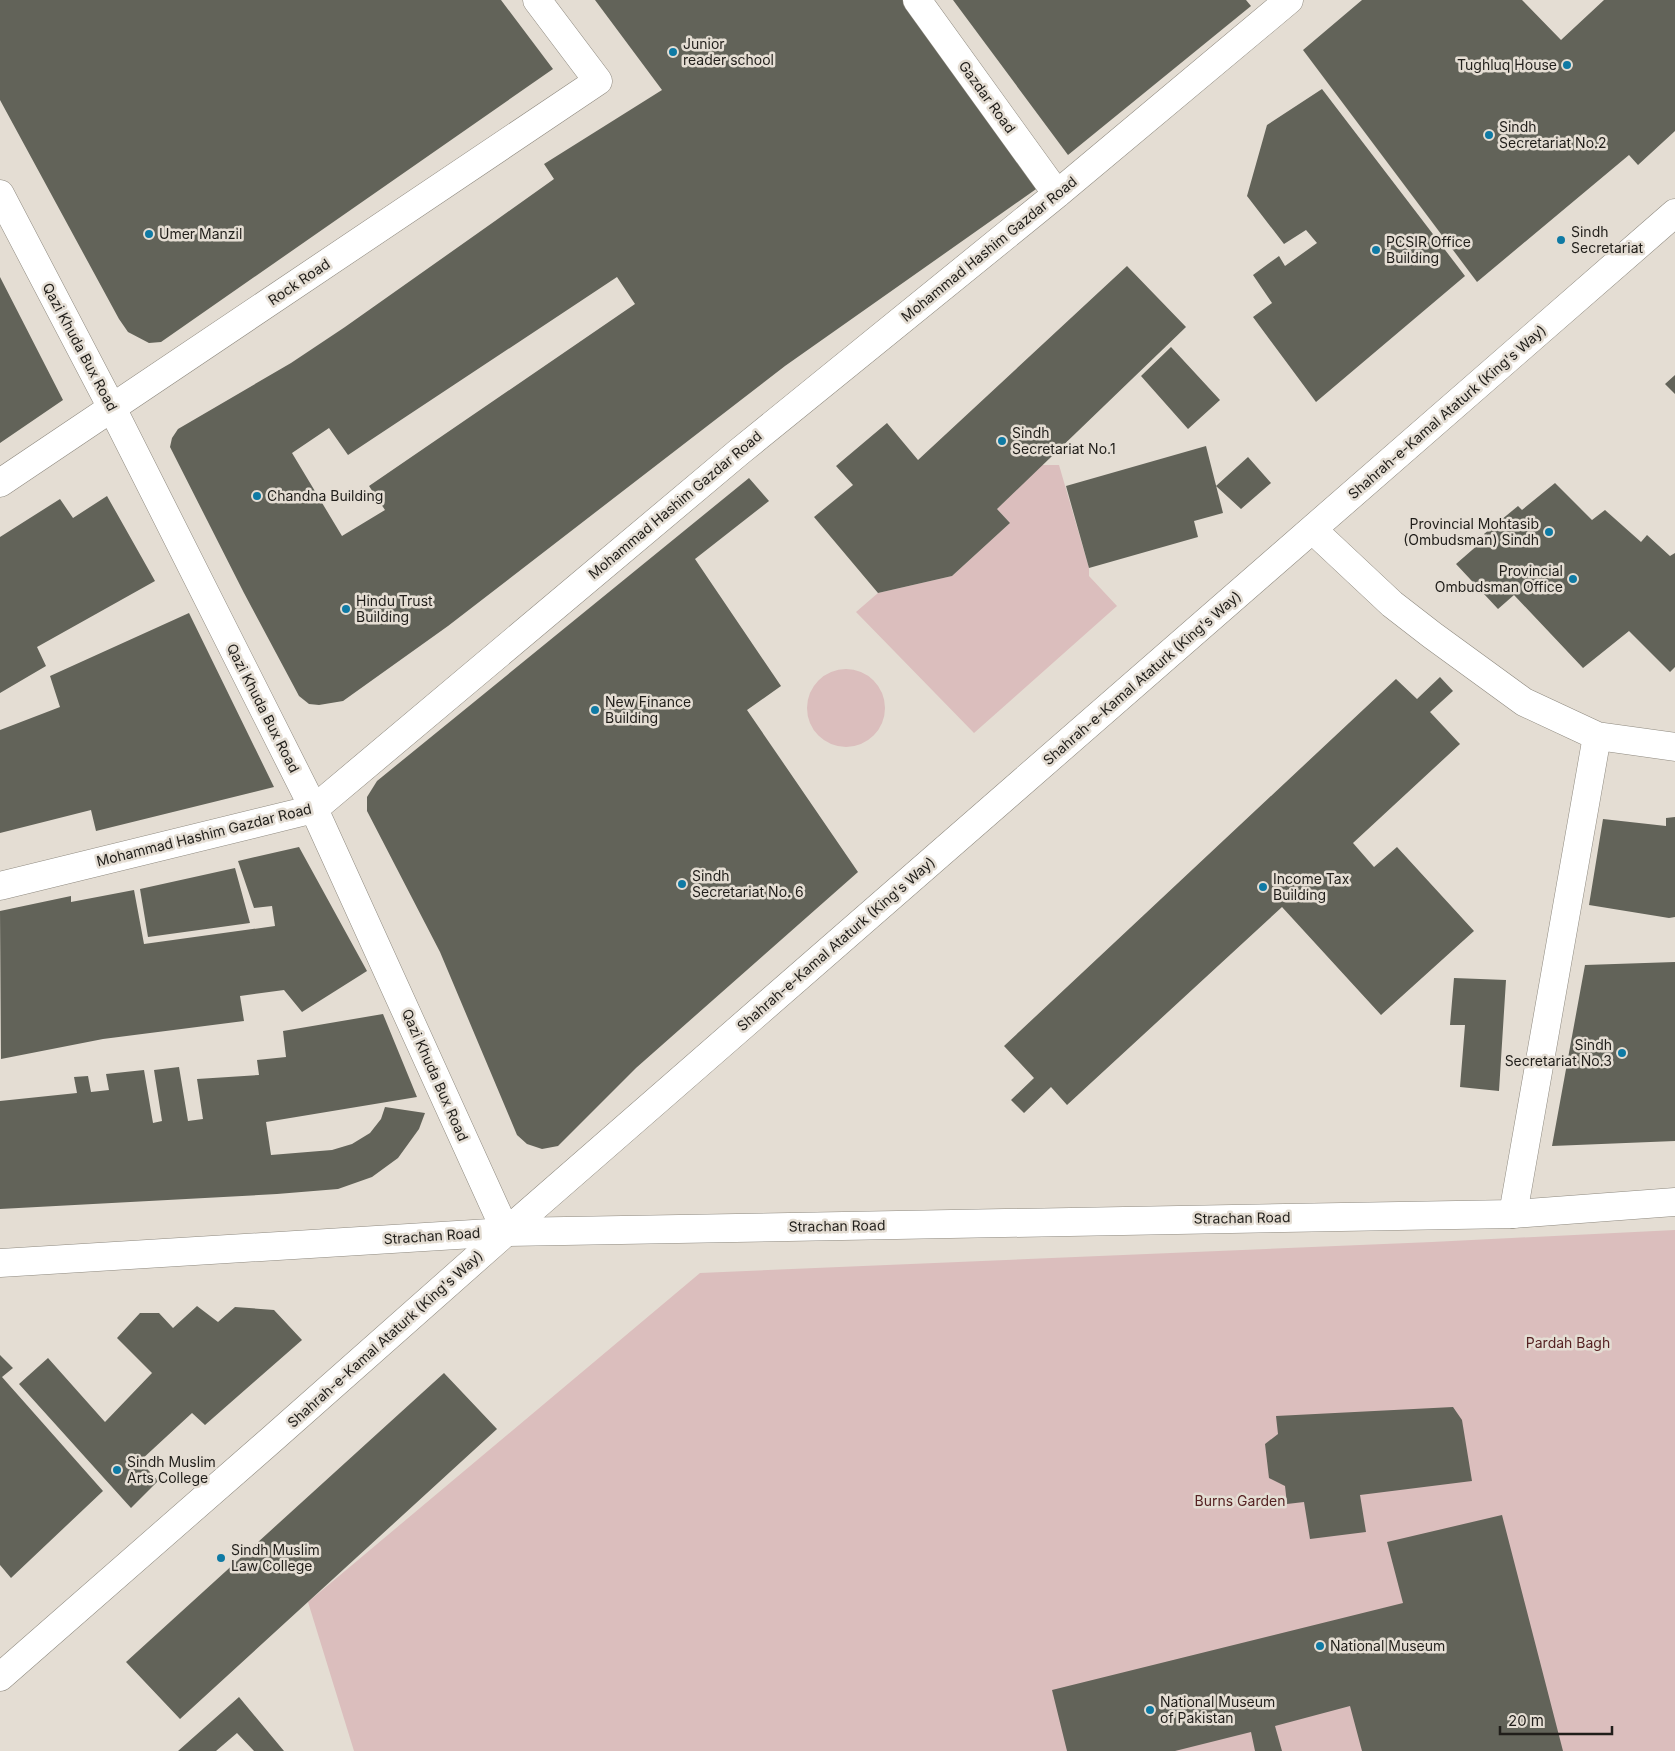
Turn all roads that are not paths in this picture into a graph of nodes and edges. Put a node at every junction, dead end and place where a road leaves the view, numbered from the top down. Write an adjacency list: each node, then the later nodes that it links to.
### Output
1 (536, 0): 7 (street, Rock Road)
2 (917, 0): 5 (street, Gazdar Road)
3 (1290, 0): 5 (street, Mohammad Hashim Gazdar Road)
4 (0, 194): 7 (street, Qazi Khuda Bux Road)
5 (1057, 194): 12 (street, Mohammad Hashim Gazdar Road)
6 (1675, 214): 9 (street, Shahrah-e-Kamal Ataturk (King's Way))
7 (112, 408): 8 (street, Rock Road); 12 (street, Qazi Khuda Bux Road)
8 (0, 483)
9 (1313, 530): 10 (street); 16 (street, Shahrah-e-Kamal Ataturk (King's Way))
10 (1597, 736): 11 (street); 15 (street)
11 (1675, 747)
12 (314, 809): 13 (street, Mohammad Hashim Gazdar Road); 16 (street, Qazi Khuda Bux Road)
13 (0, 886)
14 (1675, 1202): 15 (street, Strachan Road)
15 (1513, 1214): 16 (street, Strachan Road)
16 (506, 1232): 17 (street, Strachan Road); 18 (street, Shahrah-e-Kamal Ataturk (King's Way))
17 (0, 1263)
18 (0, 1677)

